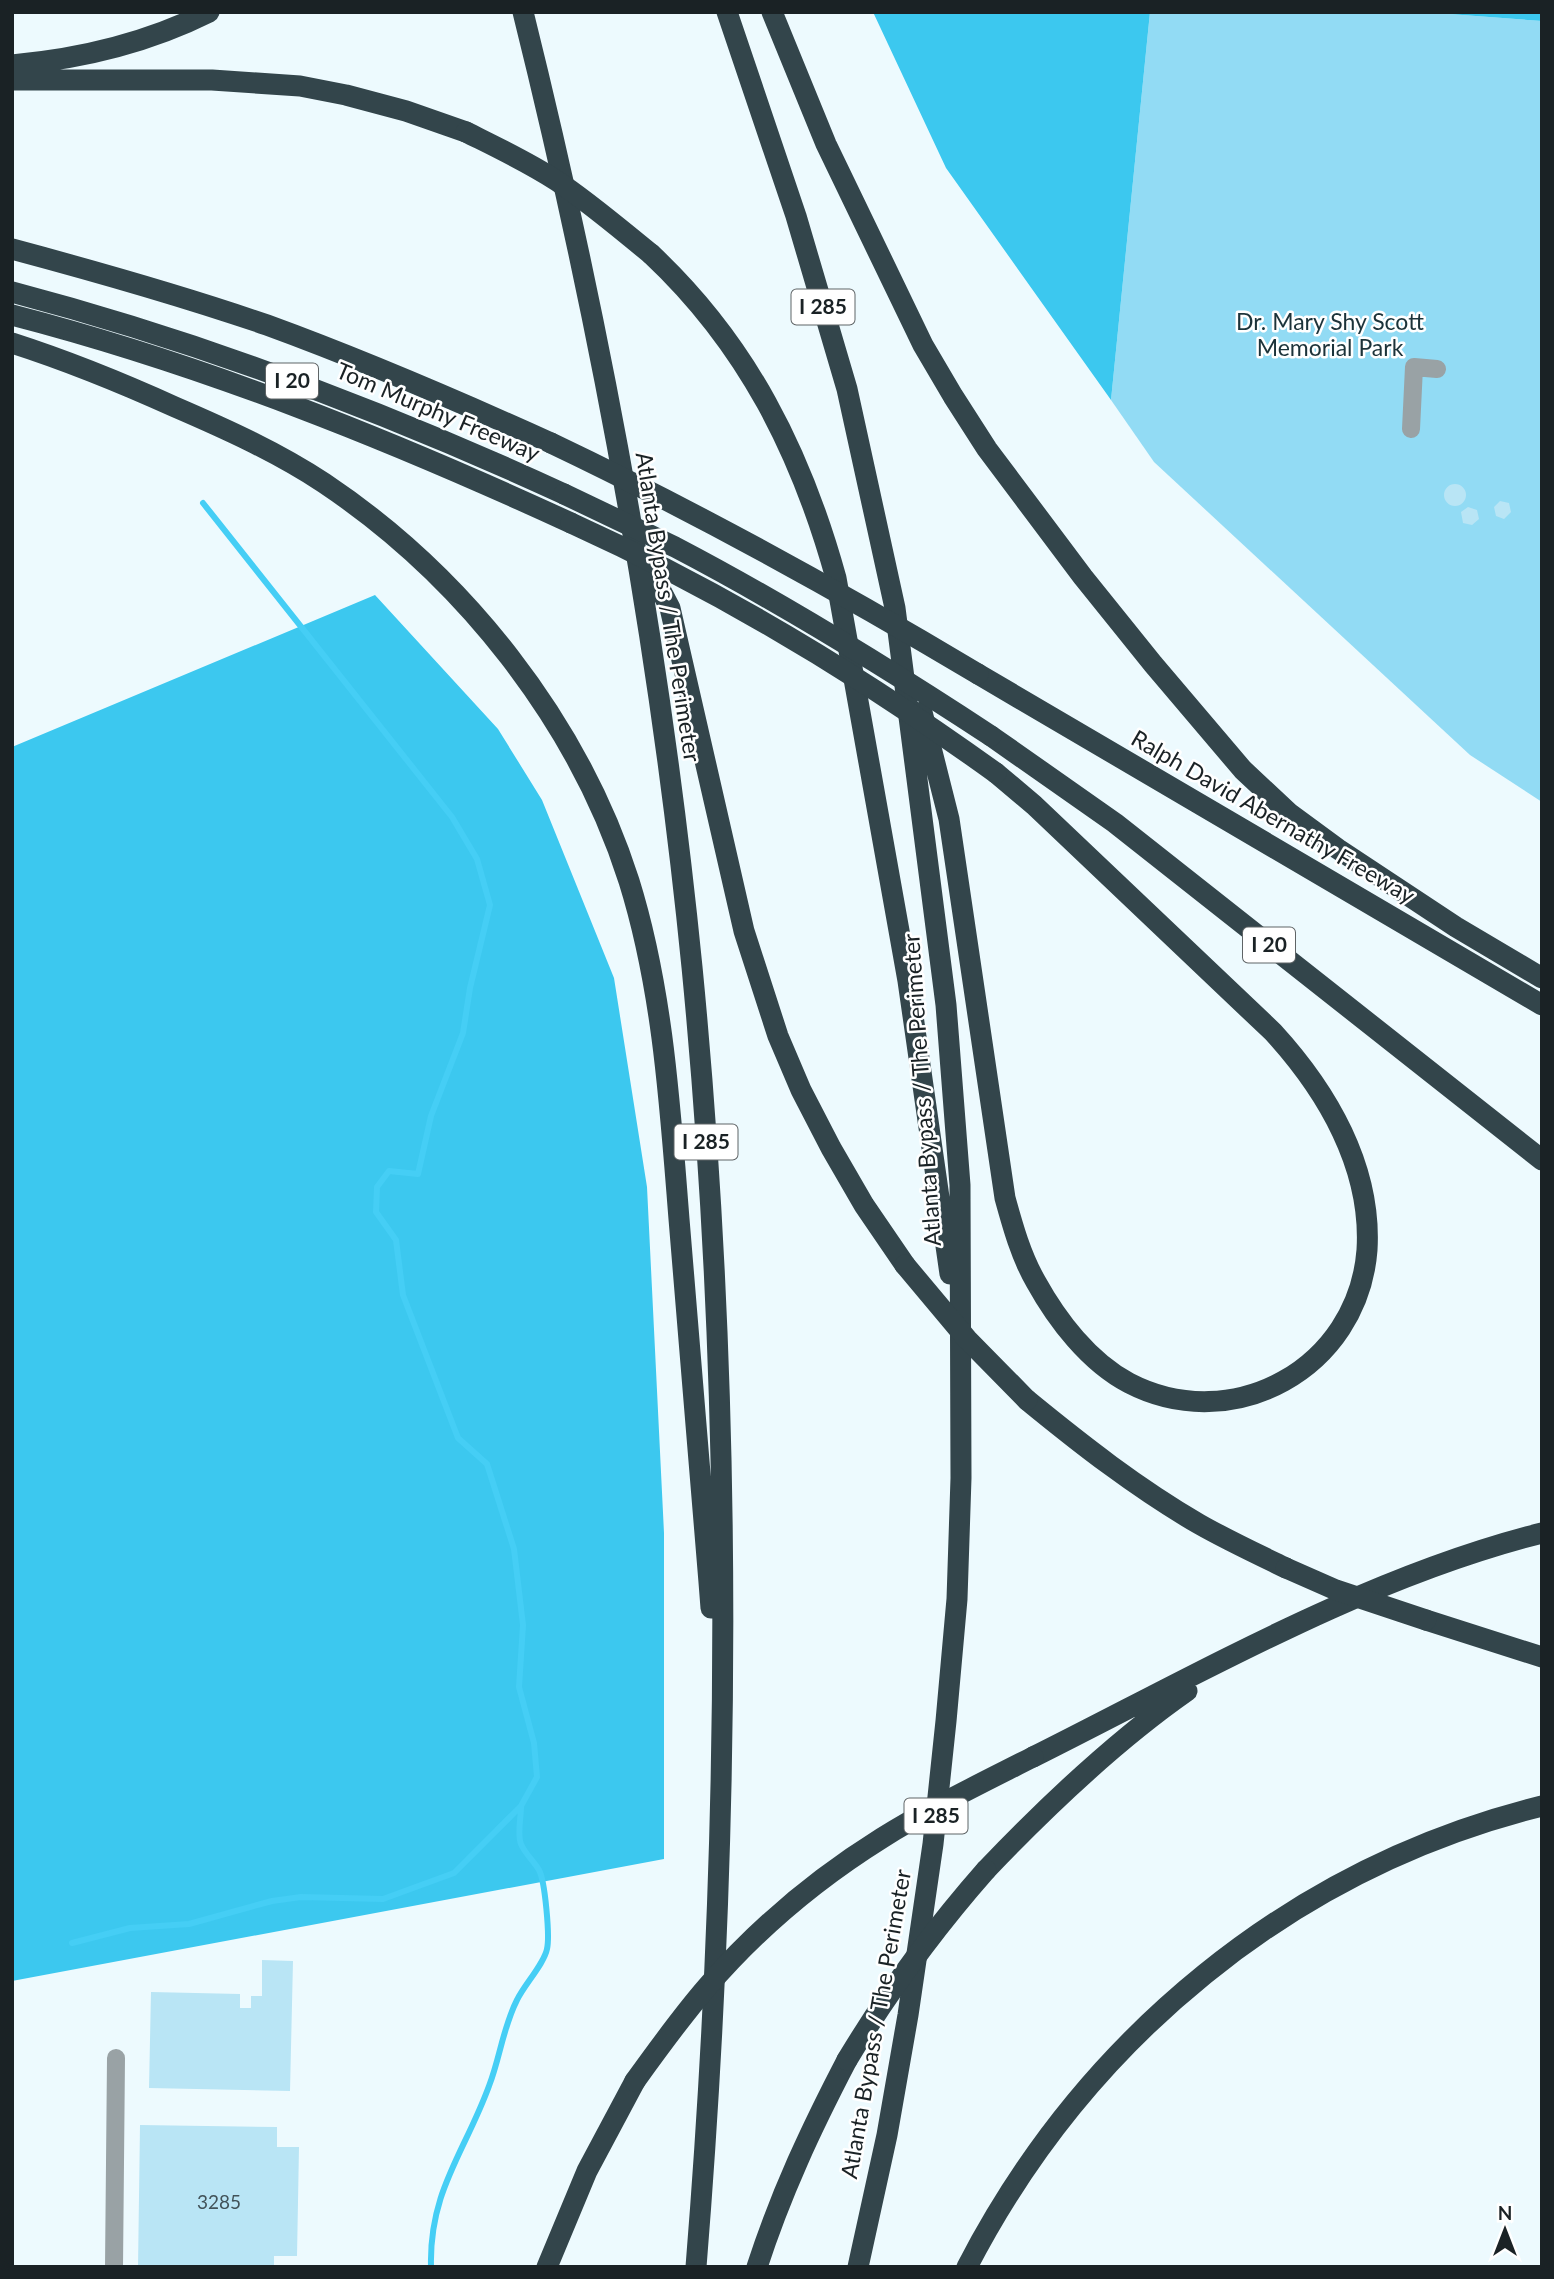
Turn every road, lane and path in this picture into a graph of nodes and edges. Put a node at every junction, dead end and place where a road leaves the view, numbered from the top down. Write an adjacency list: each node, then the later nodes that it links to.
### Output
1 (209, 12): 5 (highway)
2 (523, 12): 13 (highway, Atlanta Bypass / The Perimeter / I 285)
3 (727, 12): 14 (highway, Atlanta Bypass / The Perimeter / I 285)
4 (772, 12): 16 (highway)
5 (12, 65)
6 (12, 80): 19 (highway, bridge)
7 (12, 249): 15 (highway, Tom Murphy Freeway / I 20, bridge)
8 (12, 292): 18 (highway, Tom Murphy Freeway / I 20, bridge)
9 (12, 315): 14 (highway, bridge)
10 (12, 342): 23 (highway)
11 (1437, 369): 12 (street)
12 (1411, 429)
13 (636, 542): 22 (highway, bridge); 23 (highway, Atlanta Bypass / The Perimeter / I 285)
14 (895, 608): 19 (highway, Atlanta Bypass / The Perimeter / I 285)
15 (978, 674): 17 (highway, Ralph David Abernathy Freeway / I 20)
16 (1542, 978)
17 (1542, 1005)
18 (1542, 1160)
19 (962, 1359): 30 (highway, Atlanta Bypass / The Perimeter / I 285)
20 (1542, 1533): 21 (highway)
21 (1268, 1639): 27 (highway, bridge); 29 (highway, bridge)
22 (1542, 1657)
23 (723, 1746): 28 (highway, Atlanta Bypass / The Perimeter / I 285)
24 (1542, 1806): 31 (highway)
25 (117, 2058): 26 (street)
26 (114, 2267)
27 (547, 2267)
28 (696, 2267)
29 (757, 2267)
30 (858, 2267)
31 (967, 2267)

